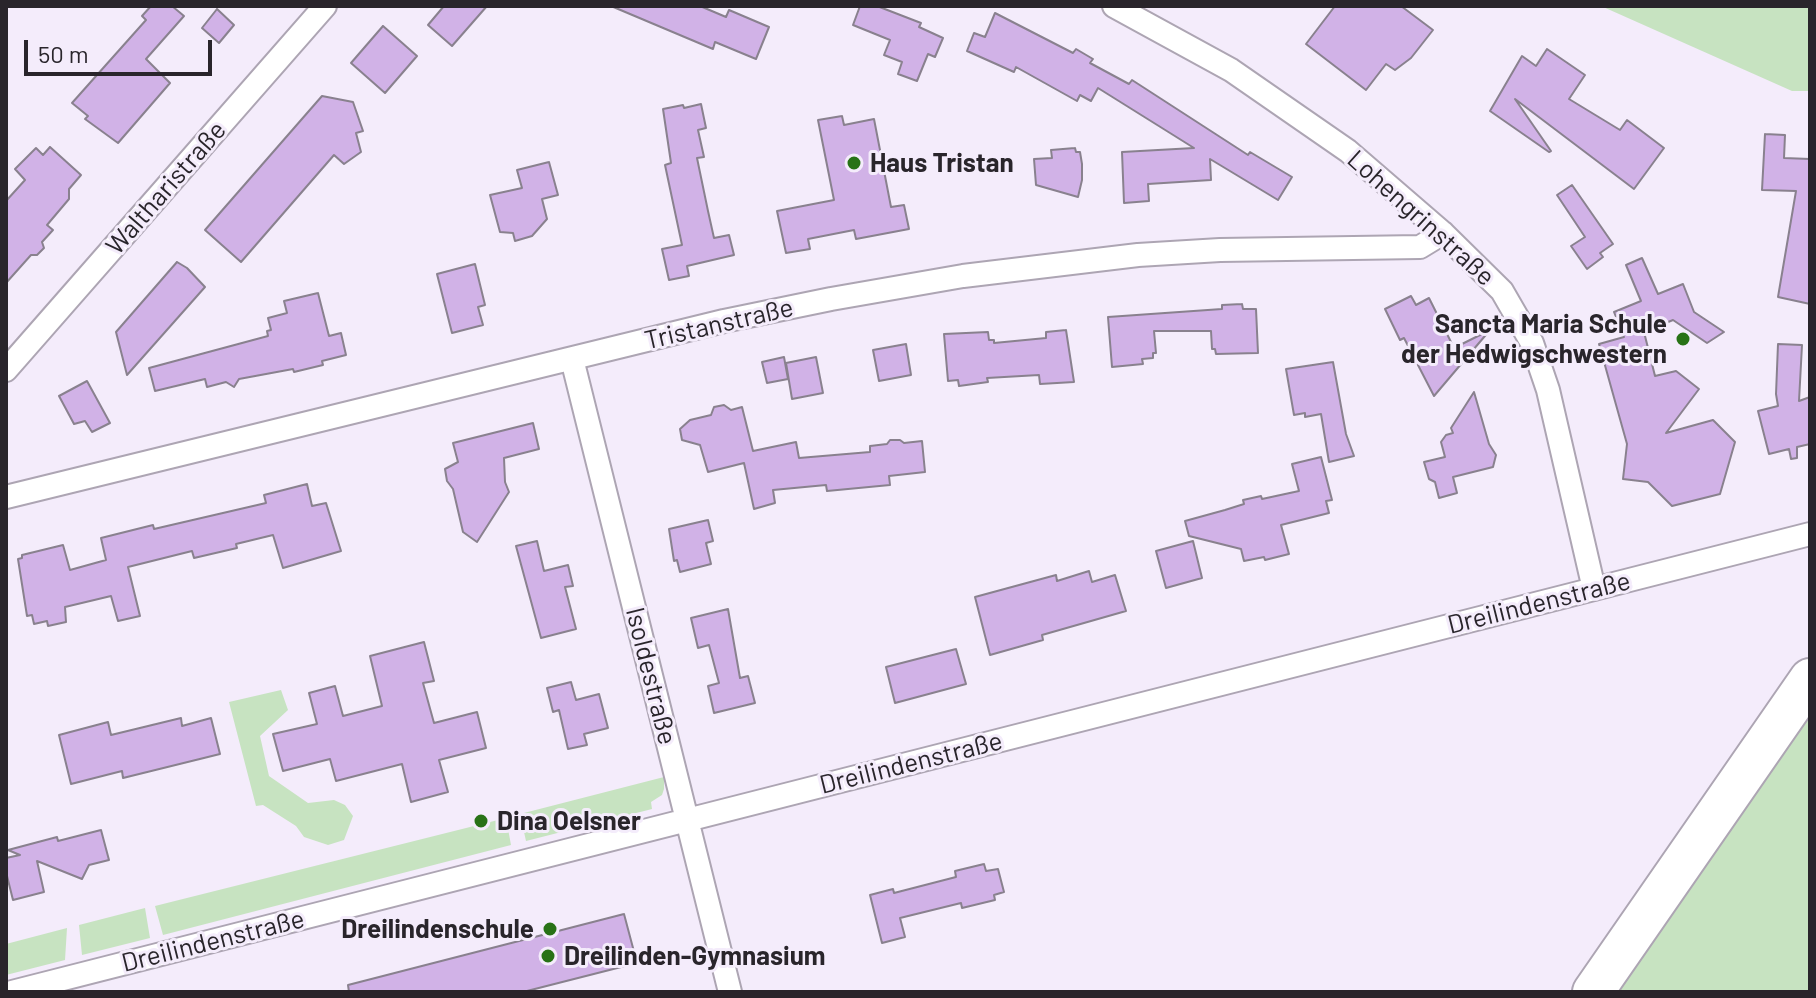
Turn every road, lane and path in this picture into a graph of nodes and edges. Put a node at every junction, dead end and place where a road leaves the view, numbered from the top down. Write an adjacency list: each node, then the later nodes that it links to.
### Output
1 (325, 6): 5 (street, Waltharistraße)
2 (1114, 6): 3 (street, Lohengrinstraße)
3 (1443, 233): 4 (street, Tristanstraße); 8 (street, Lohengrinstraße)
4 (572, 359): 6 (street, Tristanstraße); 10 (street, Isoldestraße)
5 (6, 370)
6 (6, 497)
7 (1810, 534): 8 (street, Dreilindenstraße)
8 (1594, 589): 10 (street, Dreilindenstraße)
9 (1810, 679): 13 (highway)
10 (687, 820): 11 (street, Dreilindenstraße); 12 (street, Isoldestraße)
11 (12, 992)
12 (730, 992)
13 (1593, 992)

